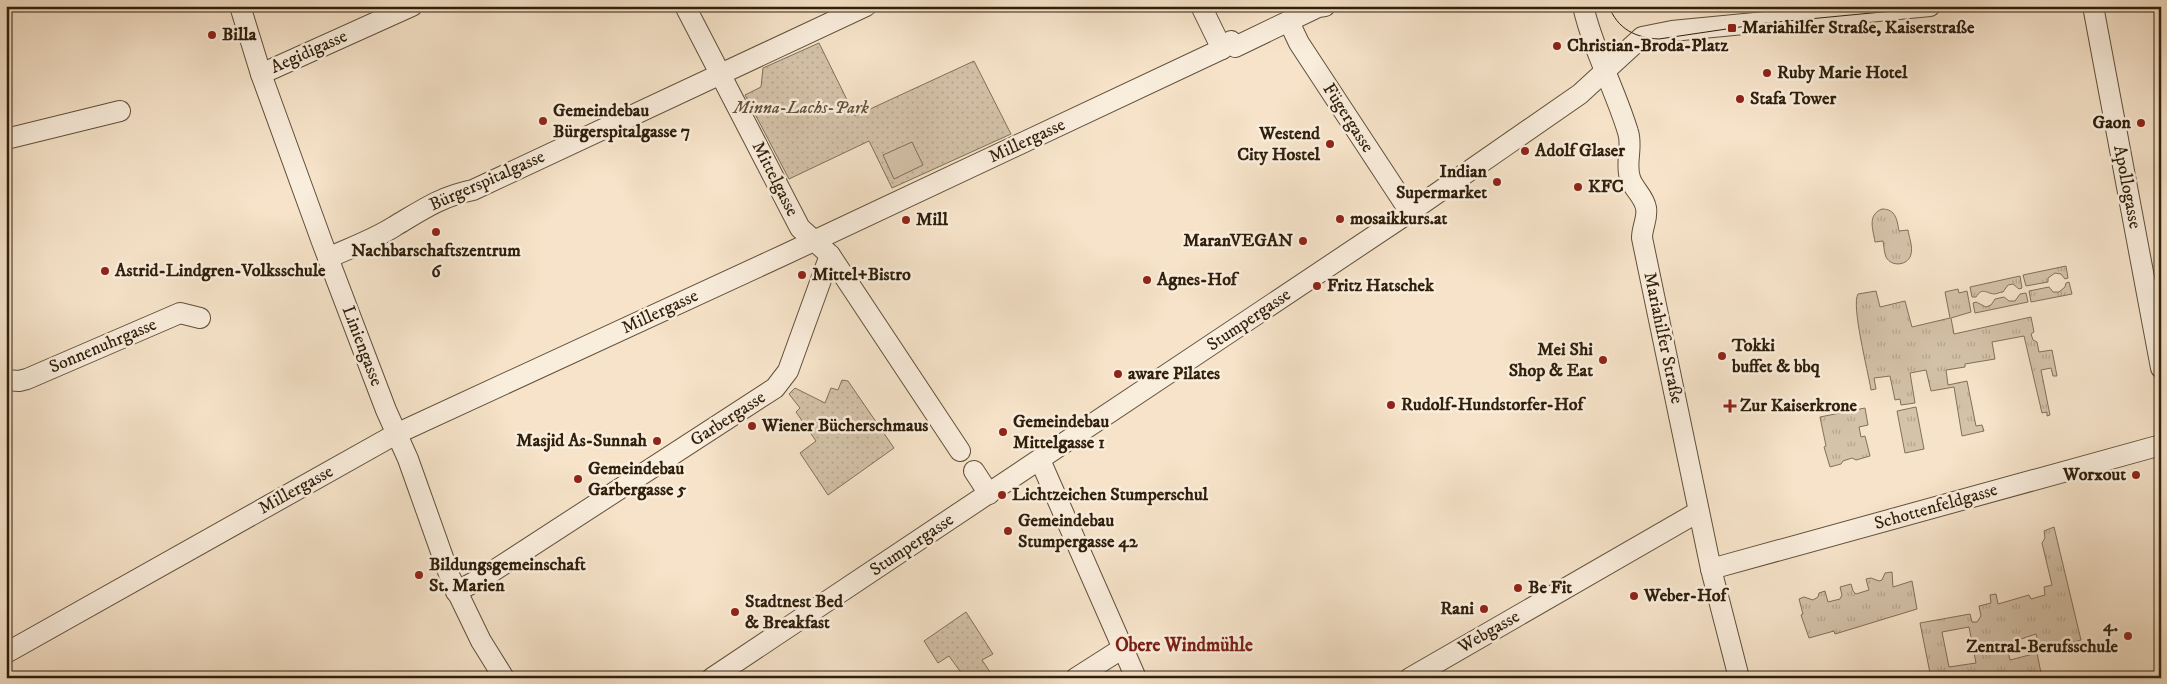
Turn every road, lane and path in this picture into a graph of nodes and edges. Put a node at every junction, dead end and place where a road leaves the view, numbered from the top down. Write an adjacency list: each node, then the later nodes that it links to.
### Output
1 (240, 6): 14 (street, Liniengasse)
2 (412, 6): 14 (street, Aegidigasse)
3 (685, 6): 13 (street, Mittelgasse)
4 (866, 6): 13 (street, Bürgerspitalgasse)
5 (1201, 6): 11 (street)
6 (1325, 6): 10 (street, Millergasse)
7 (1583, 6): 12 (street, Mariahilfer Straße)
8 (1930, 6): 12 (street, Stumpergasse)
9 (2093, 6): 22 (street, Apollogasse)
10 (1289, 22): 11 (street, Millergasse); 17 (street, Fügergasse)
11 (1222, 49): 18 (street, Millergasse)
12 (1605, 71): 17 (street, Stumpergasse); 30 (street, Mariahilfer Straße)
13 (720, 73): 18 (street, Mittelgasse); 20 (street, Bürgerspitalgasse)
14 (261, 74): 20 (street, Liniengasse)
15 (120, 111): 16 (street)
16 (6, 139)
17 (1410, 212): 27 (street, Stumpergasse)
18 (815, 241): 19 (street, Mittelgasse); 24 (street, Millergasse)
19 (830, 255): 26 (street); 32 (street, Garbergasse)
20 (328, 258): 24 (street, Liniengasse)
21 (200, 318): 23 (street, Sonnenuhrgasse)
22 (2161, 368)
23 (6, 380)
24 (396, 434): 32 (street, Liniengasse); 34 (street, Millergasse)
25 (2161, 445): 31 (street, Schottenfeldgasse)
26 (960, 451)
27 (1040, 460): 29 (street, Stumpergasse); 33 (street)
28 (974, 471): 29 (street)
29 (989, 494): 36 (street, Stumpergasse)
30 (1698, 512): 31 (street, Mariahilfer Straße); 39 (street, Webgasse)
31 (1711, 569): 40 (street, Mariahilfer Straße)
32 (456, 592): 35 (street, Liniengasse)
33 (1123, 648): 37 (street); 38 (street)
34 (6, 653)
35 (504, 678)
36 (712, 678)
37 (1076, 678)
38 (1136, 678)
39 (1410, 678)
40 (1739, 678)

